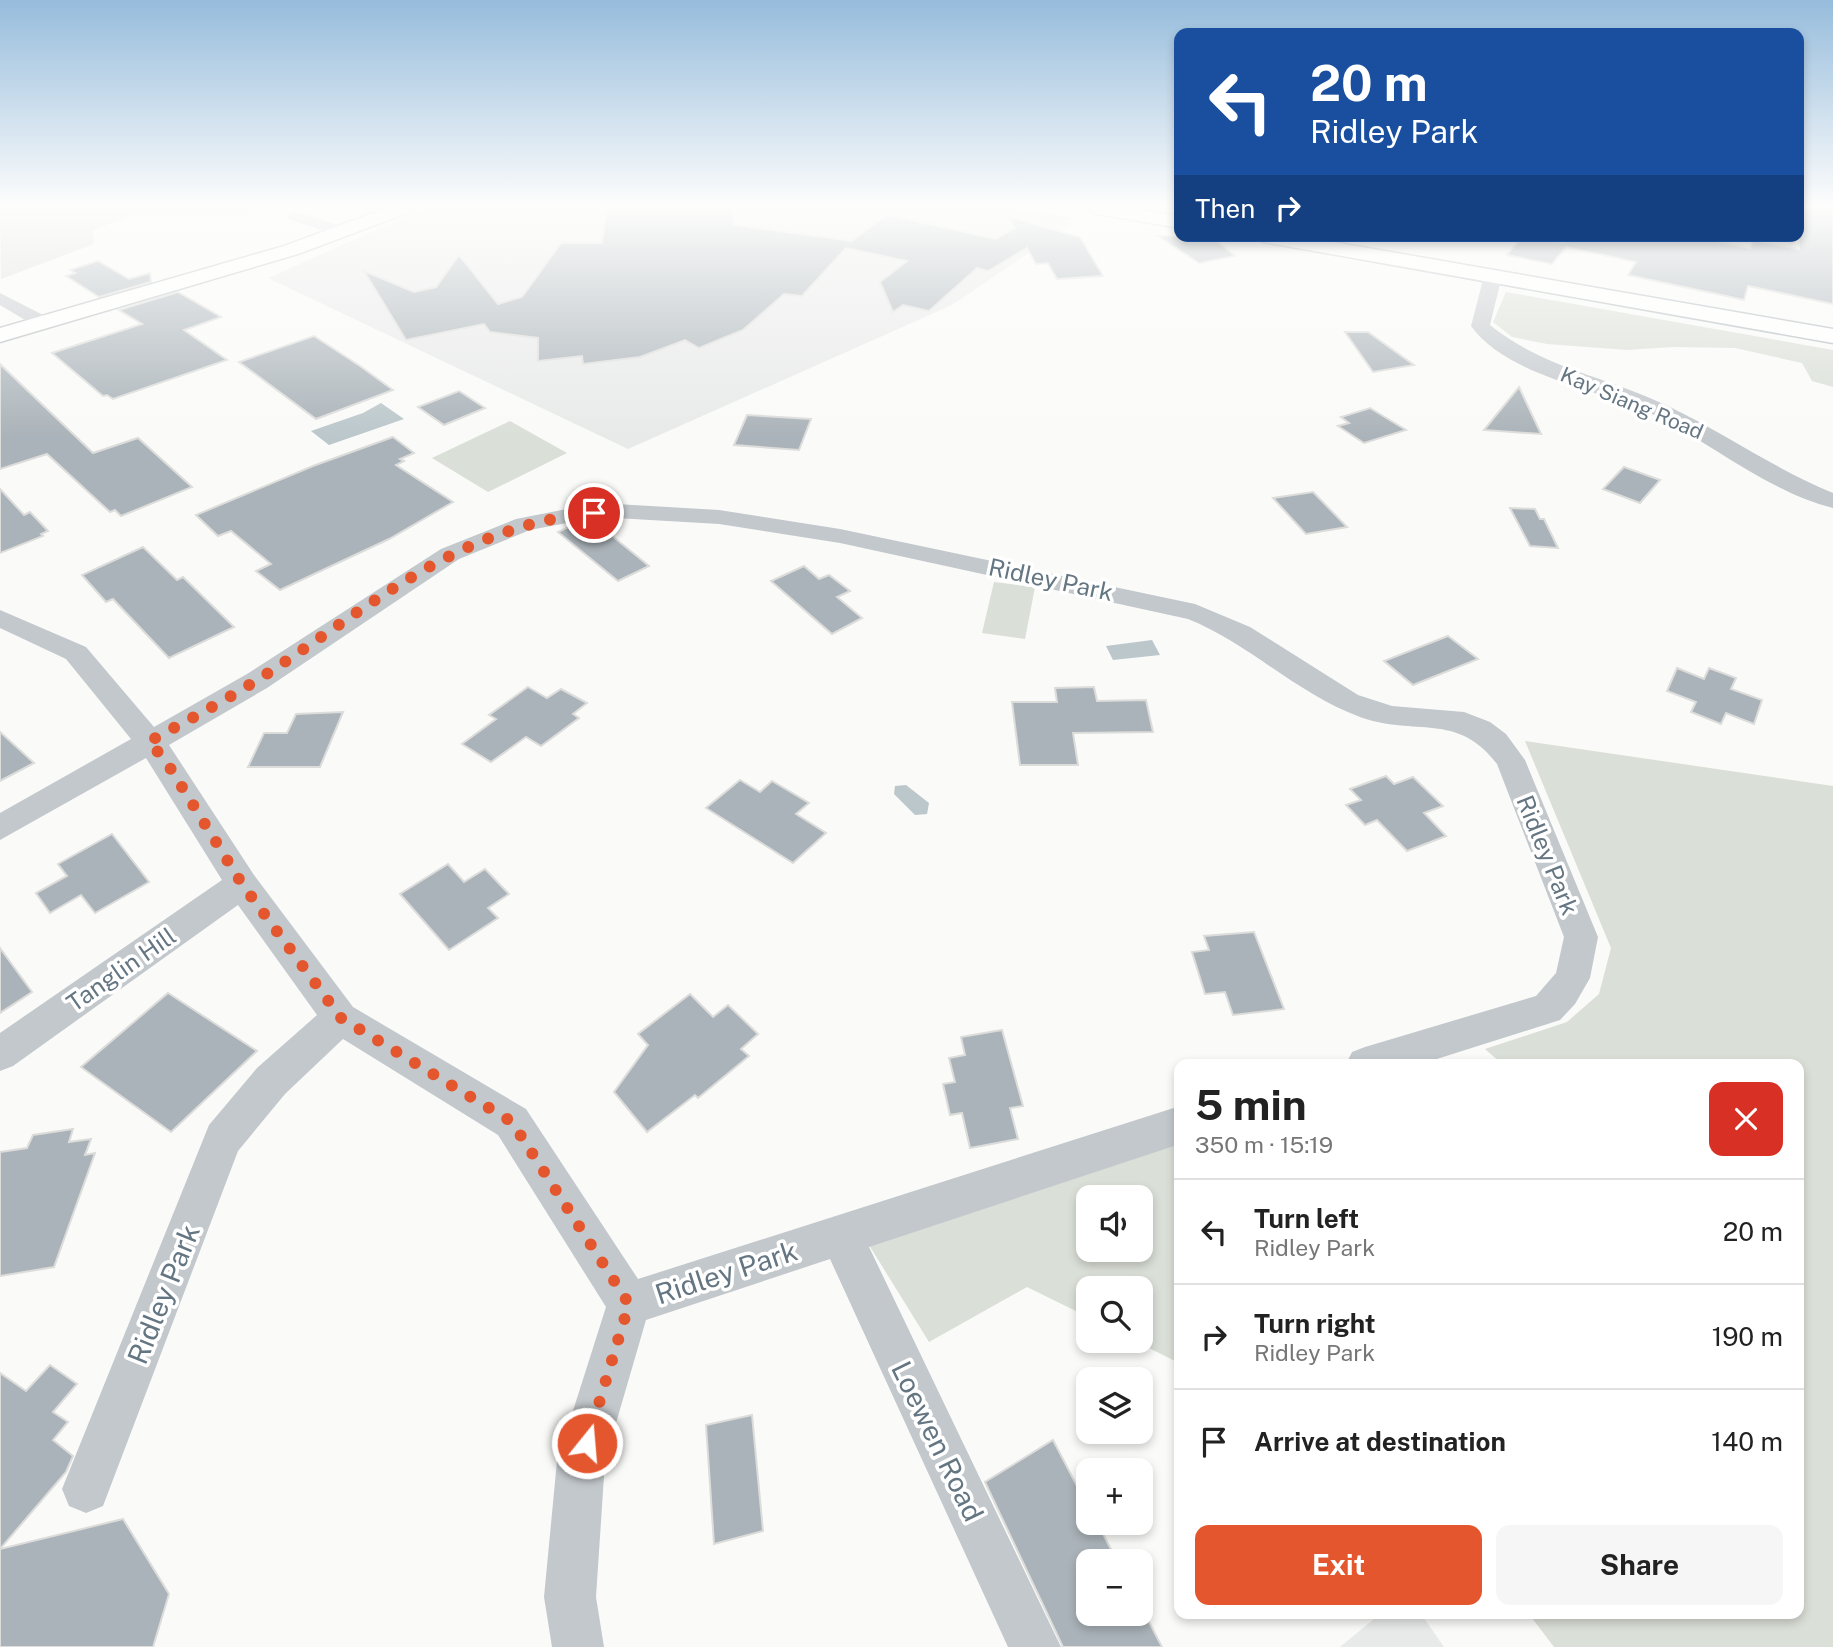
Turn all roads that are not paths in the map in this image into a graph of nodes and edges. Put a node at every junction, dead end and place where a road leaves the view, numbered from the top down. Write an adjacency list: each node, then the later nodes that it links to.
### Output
1 (169, 285): 5 (street)
2 (1491, 285): 8 (street, Kay Siang Road)
3 (1543, 285): 7 (street)
4 (0, 298): 5 (street)
5 (39, 321): 6 (street)
6 (0, 333)
7 (1833, 336)
8 (1833, 501)
9 (0, 618): 10 (street, Ridley Park)
10 (148, 742): 11 (street, Ridley Park); 12 (street, Ridley Park); 15 (street, Ridley Park)
11 (0, 828)
12 (242, 884): 13 (street, Ridley Park); 14 (street, Tanglin Hill)
13 (341, 1018): 18 (street, Ridley Park); 19 (street, Ridley Park)
14 (0, 1054)
15 (1382, 1059)
16 (1174, 1127): 17 (street, Ridley Park)
17 (841, 1235): 18 (street, Ridley Park); 21 (street, Loewen Road)
18 (629, 1304): 20 (street)
19 (86, 1489)
20 (578, 1647)
21 (1035, 1647)

